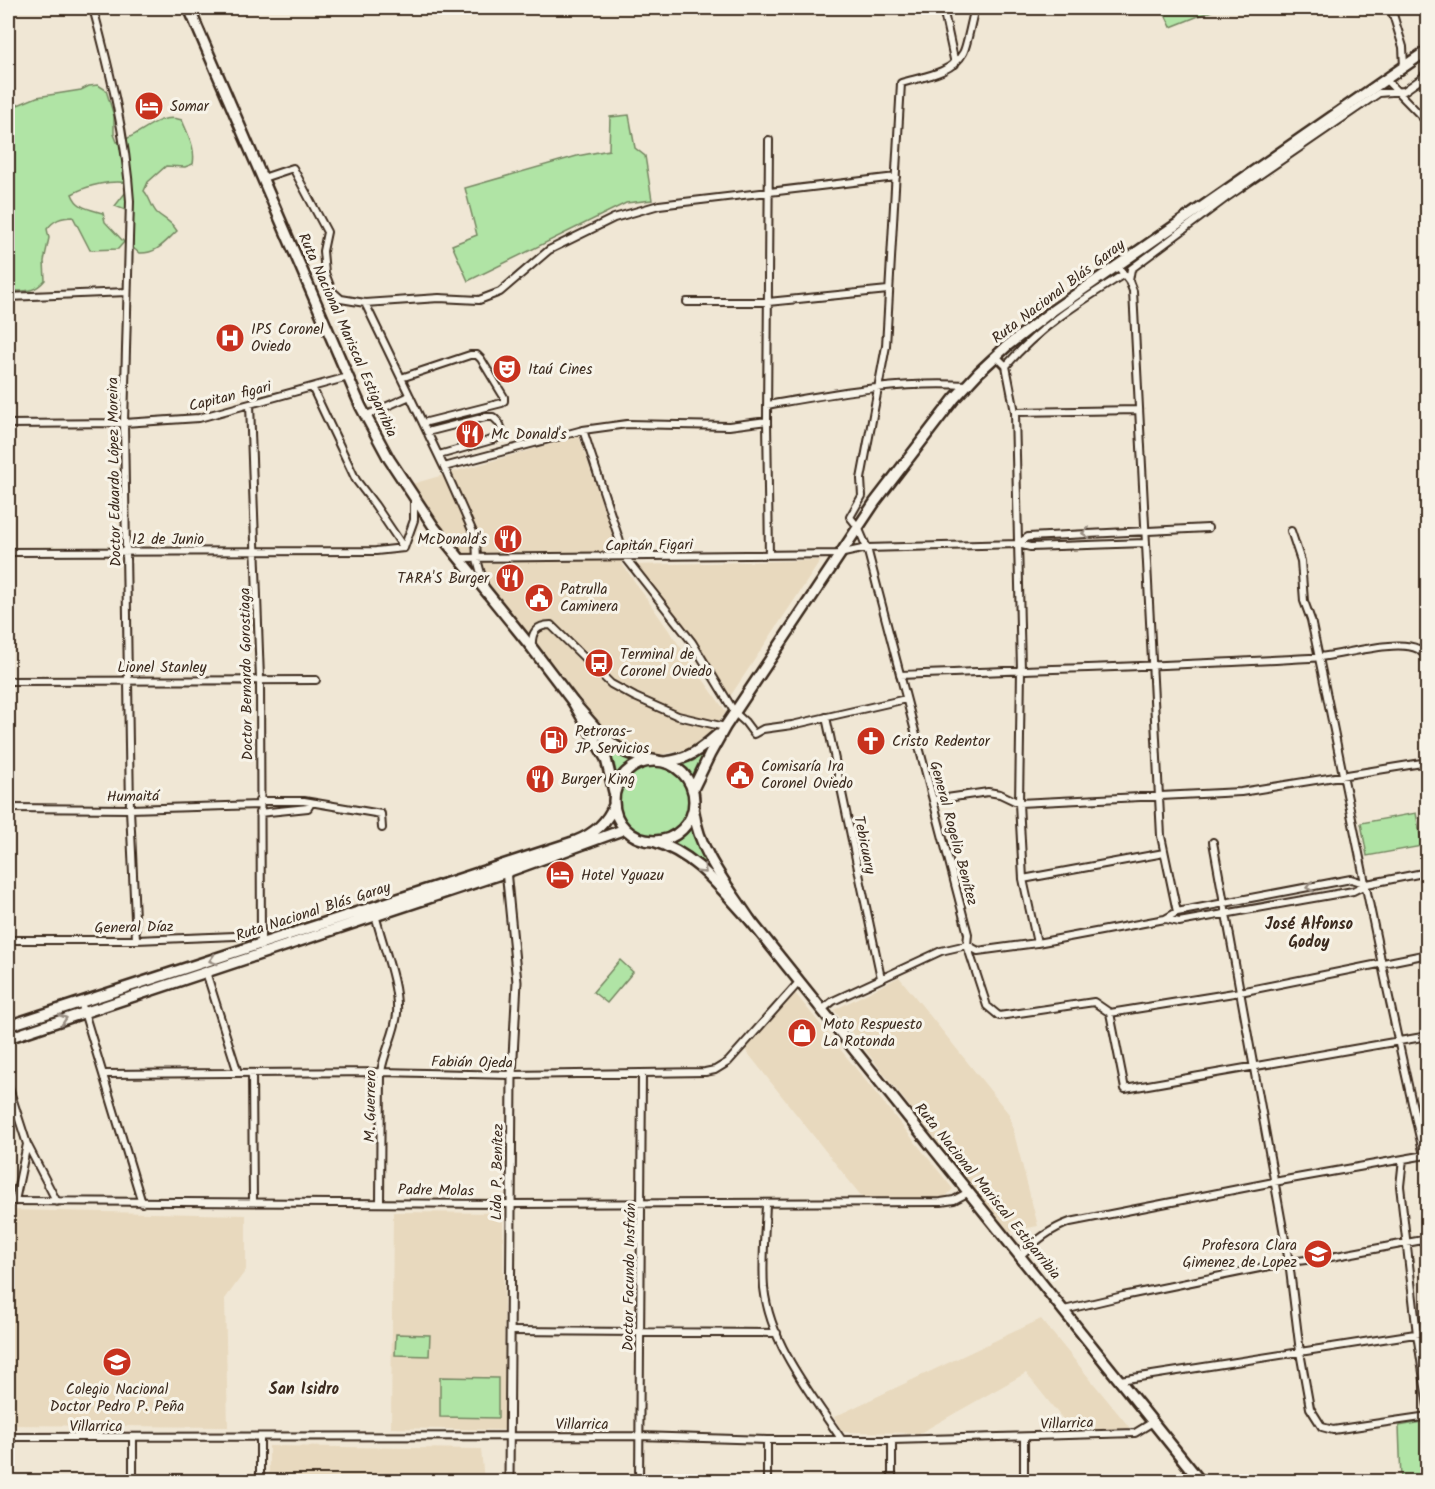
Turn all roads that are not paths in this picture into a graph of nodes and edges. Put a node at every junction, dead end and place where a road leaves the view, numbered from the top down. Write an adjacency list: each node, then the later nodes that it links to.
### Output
1 (93, 8): 21 (street, Doctor Eduardo López Moreira)
2 (189, 8): 15 (main road, Ruta Nacional Mariscal Estigarribia)
3 (943, 8): 7 (street)
4 (975, 8): 7 (street)
5 (1391, 8): 8 (street)
6 (1428, 50): 8 (main road, Ruta Nacional Blás Garay)
7 (955, 64): 14 (street)
8 (1404, 66): 10 (main road, Ruta Nacional Blás Garay)
9 (1428, 71): 11 (street)
10 (1385, 79): 11 (street); 17 (main road, Ruta Nacional Blás Garay)
11 (1397, 91): 12 (street); 19 (street)
12 (1428, 123)
13 (769, 140): 16 (street)
14 (896, 177): 16 (street); 20 (street)
15 (263, 178): 25 (street); 28 (main road, Ruta Nacional Mariscal Estigarribia)
16 (768, 191): 24 (street); 25 (street)
17 (1117, 265): 18 (street); 26 (main road, Ruta Nacional Blás Garay)
18 (1124, 274): 19 (street); 27 (street)
19 (1129, 281): 36 (street)
20 (888, 290): 24 (street); 31 (street)
21 (127, 292): 22 (street); 40 (street, Doctor Eduardo López Moreira)
22 (8, 297)
23 (687, 302): 24 (street)
24 (768, 302): 35 (street)
25 (365, 303): 29 (street)
26 (996, 356): 27 (street); 30 (main road, Ruta Nacional Blás Garay)
27 (1006, 366): 37 (street)
28 (348, 377): 32 (street, Capitan figari); 38 (main road, Ruta Nacional Mariscal Estigarribia)
29 (401, 378): 33 (street); 41 (street)
30 (967, 385): 31 (street); 48 (main road, Ruta Nacional Blás Garay)
31 (878, 386): 35 (street); 48 (street)
32 (312, 387): 34 (street, Capitan figari); 54 (street)
33 (410, 396): 38 (street); 41 (street)
34 (250, 404): 40 (street, Capitan figari); 57 (street, Doctor Bernardo Gorostiaga)
35 (767, 405): 39 (street)
36 (1139, 410): 37 (street); 50 (street)
37 (1015, 412): 53 (street)
38 (365, 416): 47 (main road, Ruta Nacional Mariscal Estigarribia)
39 (767, 421): 43 (street); 60 (street)
40 (124, 423): 42 (street, Capitan figari); 56 (street, Doctor Eduardo López Moreira)
41 (423, 423): 44 (street)
42 (8, 424)
43 (583, 430): 46 (street); 61 (street)
44 (427, 432): 45 (street); 45 (street)
45 (439, 455): 46 (street)
46 (444, 467): 63 (street)
47 (414, 500): 54 (street); 62 (main road, Ruta Nacional Mariscal Estigarribia)
48 (858, 527): 55 (street, General Rogelio Benítez); 59 (main road, Ruta Nacional Blás Garay)
49 (1208, 528): 50 (street)
50 (1144, 530): 52 (street); 53 (street, one-way to 53)
51 (1291, 531): 66 (street)
52 (1145, 543): 53 (street); 68 (street)
53 (1018, 544): 55 (street, Capitán Figari); 69 (street)
54 (404, 548): 57 (street, 12 de Junio)
55 (867, 548): 59 (street, Capitán Figari); 70 (street, General Rogelio Benítez)
56 (127, 551): 57 (street, 12 de Junio); 58 (street, 12 de Junio); 72 (street, Doctor Eduardo López Moreira)
57 (256, 551): 71 (street, Doctor Bernardo Gorostiaga)
58 (8, 552)
59 (839, 554): 60 (street, Capitán Figari); 77 (main road, Ruta Nacional Blás Garay)
60 (769, 555): 61 (street, Capitán Figari)
61 (625, 557): 63 (street, Capitán Figari); 77 (street)
62 (458, 558): 63 (street, Capitán Figari); 64 (main road, Ruta Nacional Mariscal Estigarribia)
63 (477, 558): 64 (street)
64 (487, 593): 65 (main road, Ruta Nacional Mariscal Estigarribia)
65 (532, 648): 76 (main road, Ruta Nacional Mariscal Estigarribia); 79 (street)
66 (1319, 658): 67 (street); 68 (street); 82 (street)
67 (1428, 658)
68 (1153, 667): 69 (street); 84 (street)
69 (1021, 670): 70 (street); 88 (street)
70 (900, 675): 75 (street, General Rogelio Benítez)
71 (260, 679): 72 (street, Lionel Stanley); 73 (street, Lionel Stanley); 89 (street, Doctor Bernardo Gorostiaga)
72 (128, 680): 74 (street, Lionel Stanley); 91 (street, Doctor Eduardo López Moreira)
73 (316, 680)
74 (8, 681)
75 (906, 699): 78 (street); 86 (street, General Rogelio Benítez)
76 (573, 702): 80 (main road); 85 (main road)
77 (735, 713): 78 (street); 79 (main road, Ruta Nacional Blás Garay)
78 (826, 717): 116 (street, Tebicuary)
79 (725, 727): 80 (main road, Ruta Nacional Blás Garay); 83 (main road, Ruta Nacional Blás Garay)
80 (661, 761): 83 (main road); 85 (main road)
81 (1428, 762): 82 (street)
82 (1344, 775): 84 (street); 101 (street)
83 (693, 789): 92 (main road)
84 (1159, 796): 88 (street); 97 (street)
85 (614, 800): 94 (main road); 98 (main road, Ruta Nacional Blás Garay)
86 (933, 800): 88 (street); 112 (street, General Rogelio Benítez)
87 (311, 803): 89 (street); 89 (street); 93 (street)
88 (1019, 803): 100 (street)
89 (259, 806): 91 (street, Humaitá); 111 (street, Doctor Bernardo Gorostiaga)
90 (8, 808): 91 (street, Humaitá)
91 (130, 809): 109 (street, Doctor Eduardo López Moreira)
92 (694, 811): 95 (main road); 107 (main road)
93 (382, 828)
94 (625, 829): 95 (main road); 98 (main road, Ruta Nacional Blás Garay)
95 (653, 842): 107 (main road, one-way to 107)
96 (1214, 842): 102 (street)
97 (1164, 853): 100 (street); 104 (street)
98 (506, 868): 103 (main road, Ruta Nacional Blás Garay); 133 (street, Lida P. Benítez)
99 (1428, 872): 101 (street)
100 (1023, 879): 110 (street)
101 (1367, 884): 102 (street, one-way to 102); 105 (street); 114 (street)
102 (1225, 904): 104 (street); 105 (street)
103 (374, 912): 111 (main road, Ruta Nacional Blás Garay); 128 (street, M. Guerrero)
104 (1177, 912): 106 (street)
105 (1227, 914): 106 (street); 118 (street)
106 (1165, 919): 110 (street)
107 (750, 920): 117 (main road, Ruta Nacional Mariscal Estigarribia)
108 (8, 940): 109 (street, General Díaz)
109 (136, 940): 111 (street, General Díaz)
110 (1037, 943): 112 (street)
111 (262, 944): 115 (main road, Ruta Nacional Blás Garay); 119 (main road, Ruta Nacional Blás Garay, one-way to 119)
112 (967, 945): 116 (street); 122 (street, General Rogelio Benítez)
113 (1428, 954): 114 (street)
114 (1382, 963): 118 (street); 126 (street)
115 (206, 972): 121 (main road, Ruta Nacional Blás Garay); 129 (street)
116 (881, 978): 120 (street)
117 (800, 981): 120 (main road, Ruta Nacional Mariscal Estigarribia); 131 (street, Fabián Ojeda)
118 (1240, 992): 122 (street); 127 (street)
119 (81, 1002): 121 (street); 123 (main road, Ruta Nacional Blás Garay)
120 (823, 1009): 139 (main road, Ruta Nacional Mariscal Estigarribia)
121 (84, 1012): 125 (main road, Ruta Nacional Blás Garay, one-way to 121); 132 (street)
122 (1110, 1013): 127 (street)
123 (8, 1026)
124 (1428, 1036): 126 (street)
125 (8, 1037)
126 (1398, 1041): 127 (street); 136 (street)
127 (1253, 1067): 138 (street)
128 (381, 1072): 130 (street, Fabián Ojeda); 133 (street, Fabián Ojeda); 144 (street, M. Guerrero)
129 (238, 1073): 130 (street, Fabián Ojeda); 132 (street, Fabián Ojeda)
130 (252, 1073): 143 (street)
131 (642, 1073): 133 (street, Fabián Ojeda); 146 (street, Doctor Facundo Insfrán)
132 (104, 1074): 145 (street)
133 (512, 1075): 147 (street, Lida P. Benítez)
134 (8, 1085): 135 (street)
135 (27, 1144): 141 (street); 142 (street)
136 (1426, 1155): 137 (street)
137 (1403, 1159): 138 (street); 150 (street)
138 (1274, 1182): 151 (street); 152 (street)
139 (969, 1192): 148 (street, Padre Molas); 151 (main road, Ruta Nacional Mariscal Estigarribia)
140 (8, 1201): 141 (street, Padre Molas)
141 (15, 1201): 142 (street, Padre Molas)
142 (57, 1202): 145 (street, Padre Molas)
143 (253, 1202): 144 (street, Padre Molas); 145 (street, Padre Molas)
144 (380, 1202): 147 (street, Padre Molas)
145 (142, 1203)
146 (642, 1203): 147 (street, Padre Molas); 148 (street, Padre Molas); 155 (street, Doctor Facundo Insfrán)
147 (510, 1204): 154 (street, Lida P. Benítez)
148 (766, 1204): 157 (street)
149 (1428, 1239): 150 (street)
150 (1406, 1243): 152 (street); 158 (street)
151 (1021, 1255): 153 (main road, Ruta Nacional Mariscal Estigarribia)
152 (1289, 1262): 153 (street); 159 (street)
153 (1064, 1311): 160 (main road, Ruta Nacional Mariscal Estigarribia)
154 (510, 1331): 155 (street); 166 (street, Lida P. Benítez)
155 (641, 1332): 157 (street); 164 (street, Doctor Facundo Insfrán)
156 (1428, 1332): 158 (street)
157 (777, 1333): 171 (street)
158 (1417, 1334): 159 (street); 161 (street)
159 (1300, 1352): 160 (street); 162 (street)
160 (1120, 1380): 163 (main road, Ruta Nacional Mariscal Estigarribia)
161 (1428, 1406)
162 (1428, 1416)
163 (1153, 1422): 167 (street, Villarrica); 180 (main road, Ruta Nacional Mariscal Estigarribia)
164 (639, 1436): 166 (street, Villarrica); 170 (street, Villarrica); 176 (street, Doctor Facundo Insfrán)
165 (8, 1437): 168 (street, Villarrica)
166 (509, 1437): 169 (street, Villarrica); 175 (street, Lida P. Benítez)
167 (1024, 1437): 172 (street, Villarrica); 179 (street)
168 (133, 1438): 169 (street, Villarrica); 173 (street)
169 (260, 1438): 174 (street)
170 (767, 1440): 171 (street, Villarrica); 177 (street)
171 (842, 1440): 172 (street, Villarrica)
172 (892, 1440): 178 (street)
173 (133, 1482)
174 (260, 1482)
175 (509, 1482)
176 (639, 1482)
177 (767, 1482)
178 (892, 1482)
179 (1024, 1482)
180 (1202, 1482)

